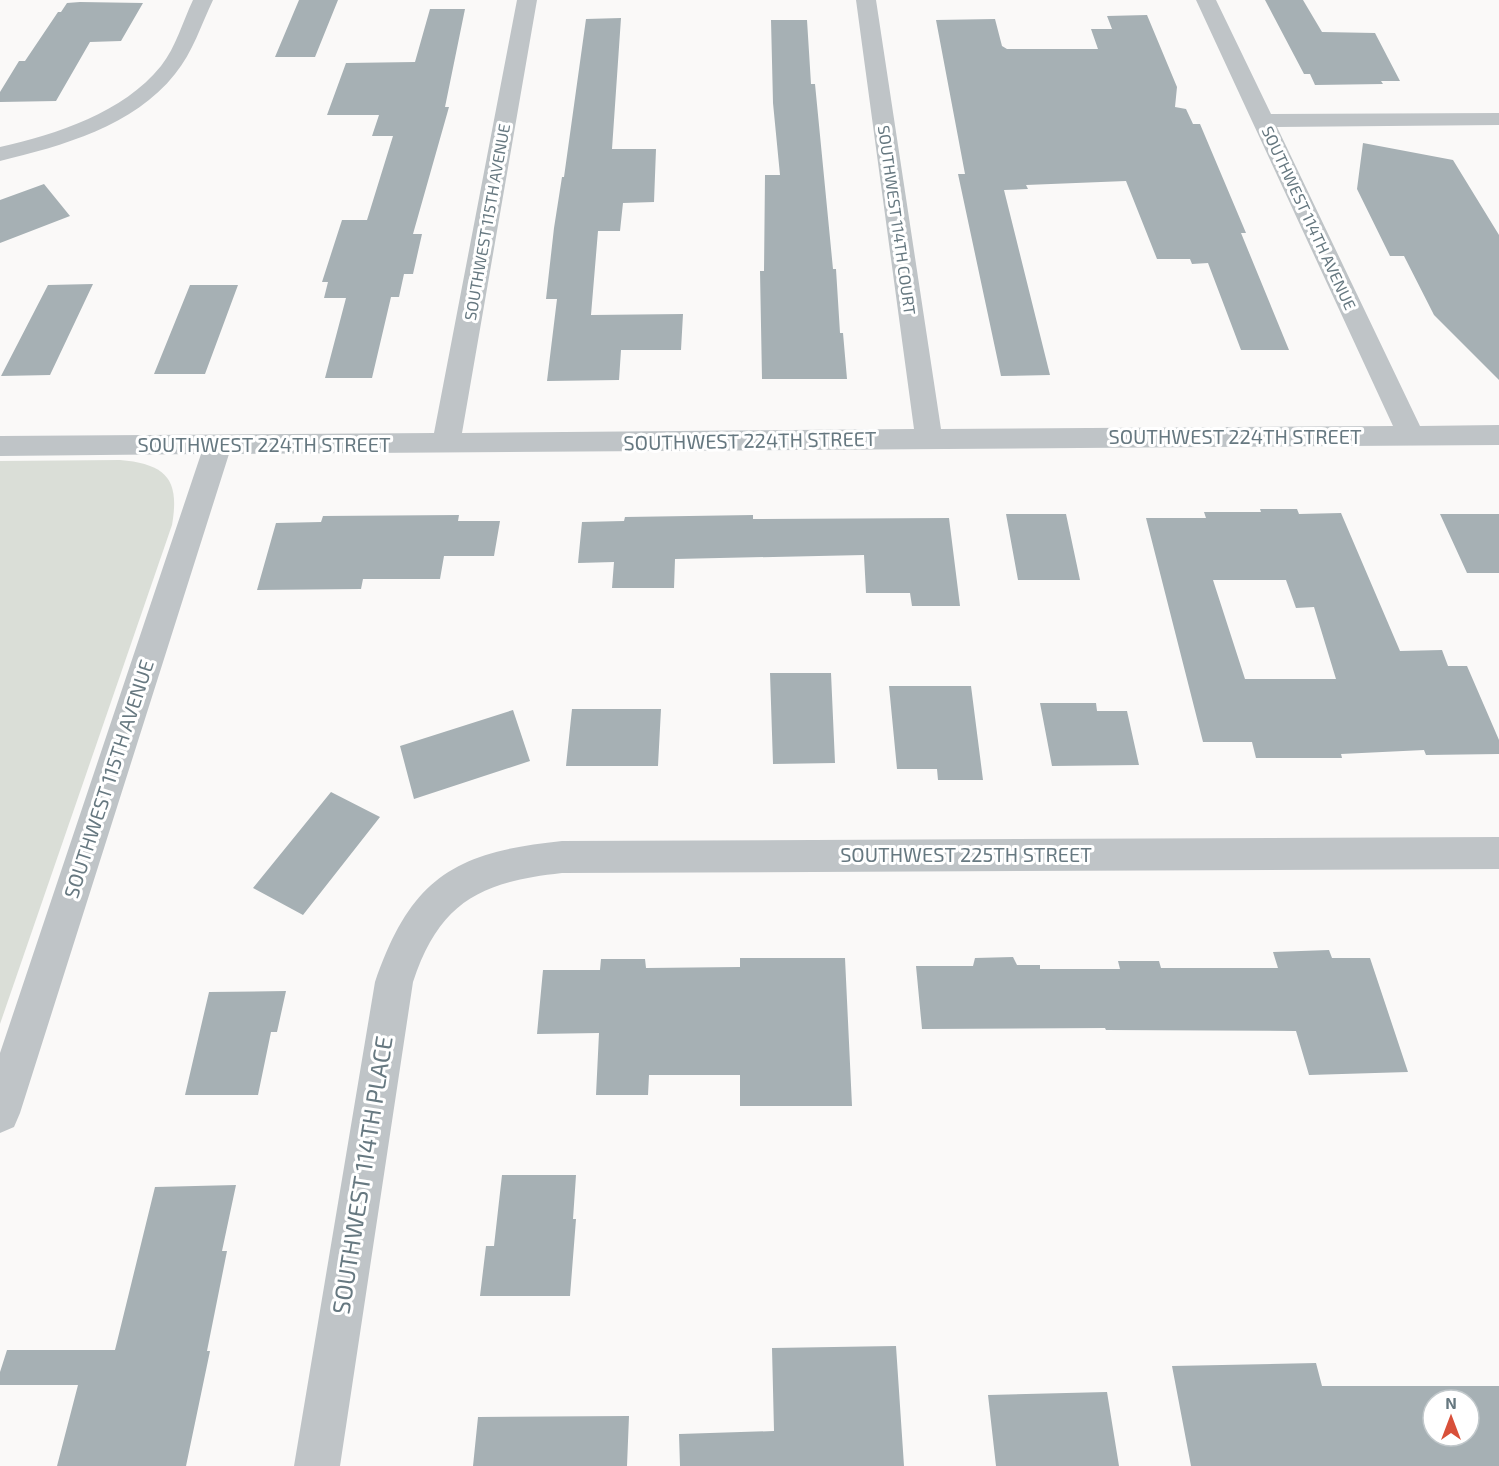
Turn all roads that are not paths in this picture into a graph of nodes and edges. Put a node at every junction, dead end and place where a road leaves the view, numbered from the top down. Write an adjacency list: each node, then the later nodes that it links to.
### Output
1 (204, 0): 7 (street)
2 (527, 0): 11 (street, SOUTHWEST 115TH AVENUE)
3 (866, 0): 10 (street, SOUTHWEST 114TH COURT)
4 (1206, 0): 6 (street, SOUTHWEST 114TH AVENUE)
5 (1499, 119): 6 (street)
6 (1264, 121): 9 (street, SOUTHWEST 114TH AVENUE)
7 (0, 154)
8 (1499, 435): 9 (street, SOUTHWEST 224TH STREET)
9 (1411, 436): 10 (street, SOUTHWEST 224TH STREET)
10 (929, 439): 11 (street, SOUTHWEST 224TH STREET)
11 (446, 444): 12 (street, SOUTHWEST 224TH STREET)
12 (218, 445): 13 (street, SOUTHWEST 224TH STREET); 16 (street, SOUTHWEST 115TH AVENUE)
13 (0, 446)
14 (1499, 853): 15 (street, SOUTHWEST 225TH STREET)
15 (442, 898): 17 (street, SOUTHWEST 114TH PLACE)
16 (0, 1113)
17 (317, 1466)

